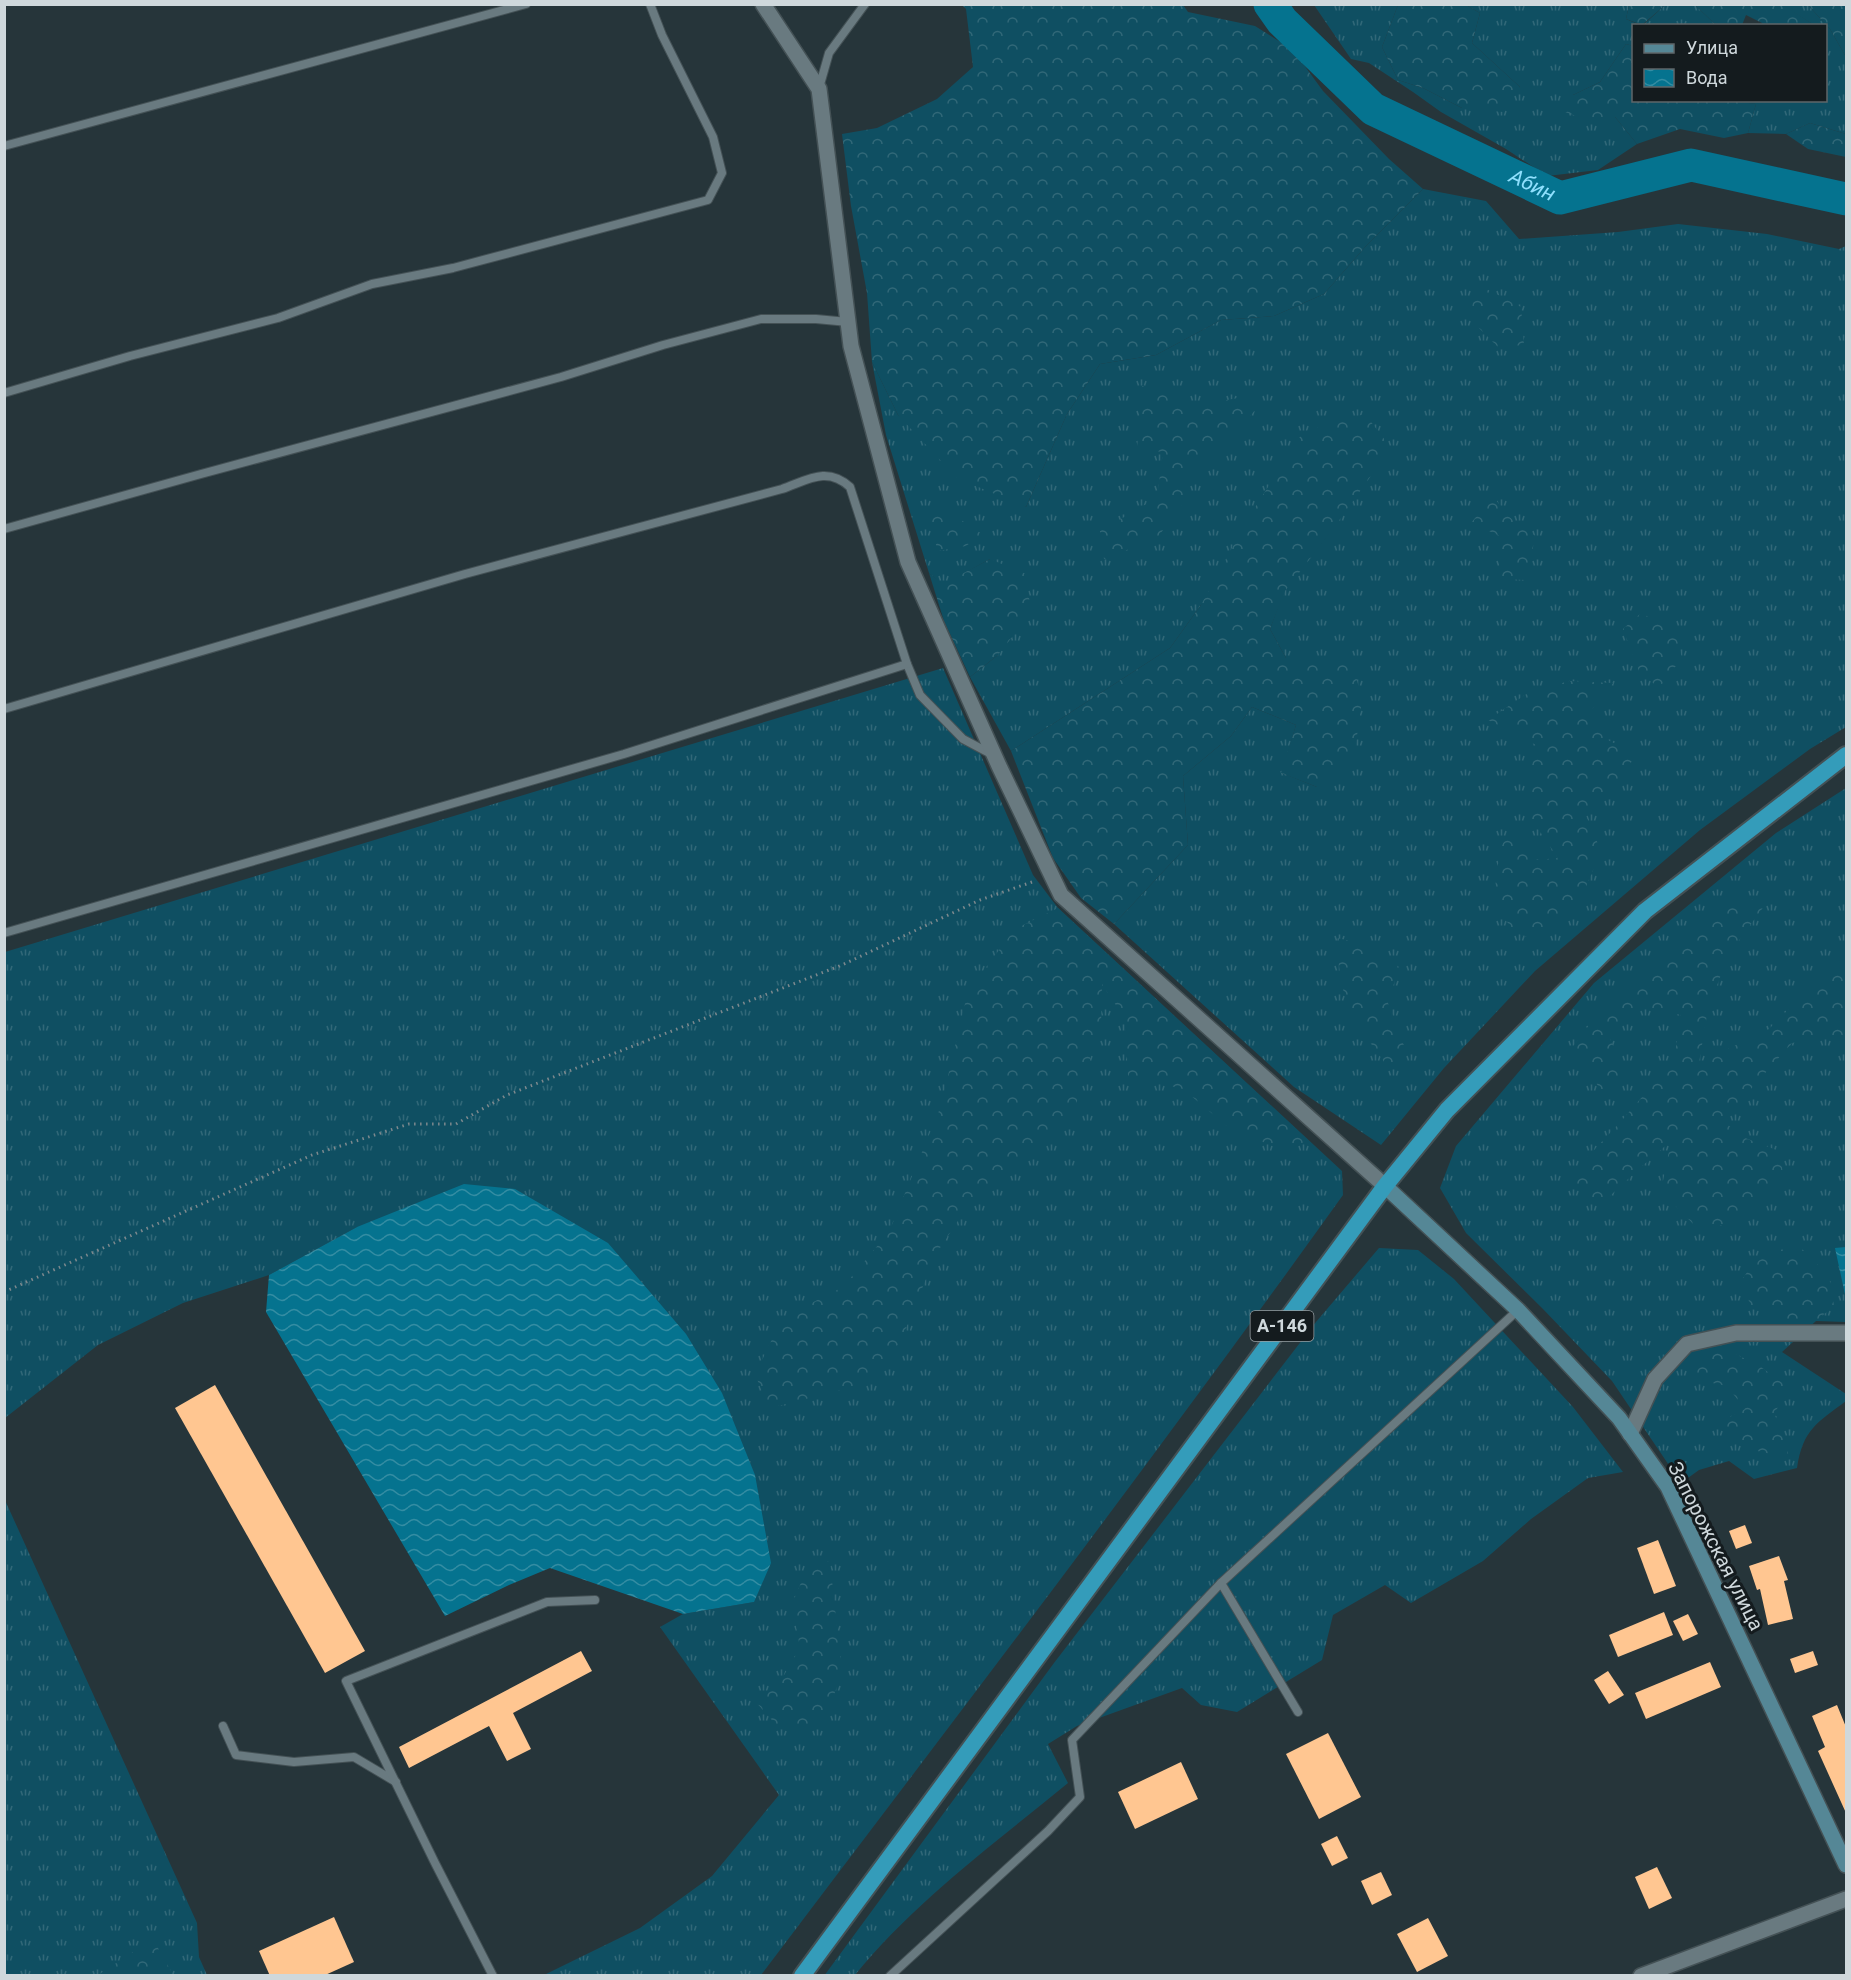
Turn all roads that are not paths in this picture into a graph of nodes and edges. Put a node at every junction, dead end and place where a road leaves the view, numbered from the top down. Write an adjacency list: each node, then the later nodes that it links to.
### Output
1 (525, 4): 6 (lane)
2 (650, 4): 8 (lane)
3 (763, 4): 5 (street)
4 (865, 4): 5 (lane)
5 (819, 89): 7 (street)
6 (4, 146)
7 (848, 322): 9 (lane); 13 (street)
8 (4, 393)
9 (4, 529)
10 (907, 664): 11 (lane); 13 (lane); 14 (lane)
11 (4, 709)
12 (1846, 755): 15 (highway, А-146)
13 (994, 756): 15 (street)
14 (4, 933)
15 (1385, 1186): 16 (main road, Запорожская улица); 27 (highway, А-146)
16 (1518, 1310): 18 (main road, Запорожская улица); 19 (lane)
17 (1846, 1333): 18 (street)
18 (1630, 1434): 24 (main road, Запорожская улица)
19 (1221, 1583): 21 (lane); 28 (lane)
20 (595, 1600): 23 (lane)
21 (1298, 1712)
22 (223, 1726): 23 (lane)
23 (397, 1783): 26 (lane)
24 (1846, 1864)
25 (1846, 1899): 29 (street)
26 (493, 1976)
27 (802, 1976)
28 (890, 1976)
29 (1641, 1976)

